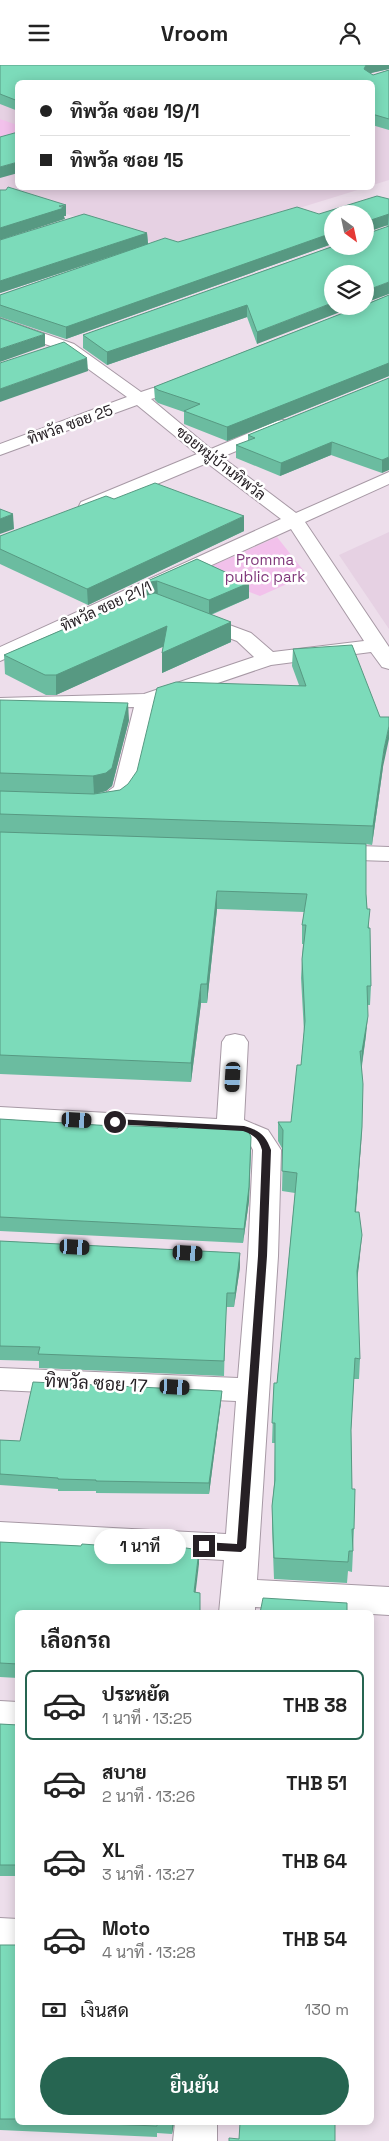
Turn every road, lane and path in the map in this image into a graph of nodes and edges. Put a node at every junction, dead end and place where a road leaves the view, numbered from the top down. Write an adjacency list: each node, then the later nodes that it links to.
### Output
1 (0, 323): 3 (street, ซอยหมู่บ้านทิพวัล)
2 (86, 340): 3 (street)
3 (68, 347): 4 (street); 6 (street, ซอยหมู่บ้านทิพวัล)
4 (42, 356)
5 (167, 387): 6 (street, ทิพวัล ซอย 25)
6 (139, 398): 8 (street, ทิพวัล ซอย 25); 9 (street, ซอยหมู่บ้านทิพวัล)
7 (298, 419): 9 (street)
8 (0, 450)
9 (208, 455): 11 (street); 12 (street, ซอยหมู่บ้านทิพวัล)
10 (389, 477): 12 (street, ทิพวัล ซอย 21/1)
11 (88, 506)
12 (294, 520): 15 (street, ซอยหมู่บ้านทิพวัล); 16 (street, ทิพวัล ซอย 21/1)
13 (157, 603): 19 (street)
14 (183, 614): 17 (street)
15 (377, 645): 17 (street); 18 (street, ซอยหมู่บ้านทิพวัล)
16 (0, 655)
17 (268, 659): 20 (street)
18 (389, 663)
19 (0, 670)
20 (146, 700): 21 (street); 22 (street)
21 (0, 704)
22 (76, 803)
23 (309, 852): 24 (street)
24 (389, 854)
25 (235, 1042): 27 (street)
26 (0, 1116): 27 (street)
27 (230, 1128): 29 (street)
28 (0, 1379): 29 (street, ทิพวัล ซอย 17)
29 (253, 1390): 31 (street)
30 (0, 1535): 31 (street)
31 (241, 1548): 33 (street)
32 (389, 1601): 33 (street)
33 (238, 1603)
34 (0, 1716): 35 (street)
35 (15, 1717)
36 (0, 1936): 37 (street)
37 (15, 1937)
38 (196, 2125): 39 (street)
39 (195, 2141)

